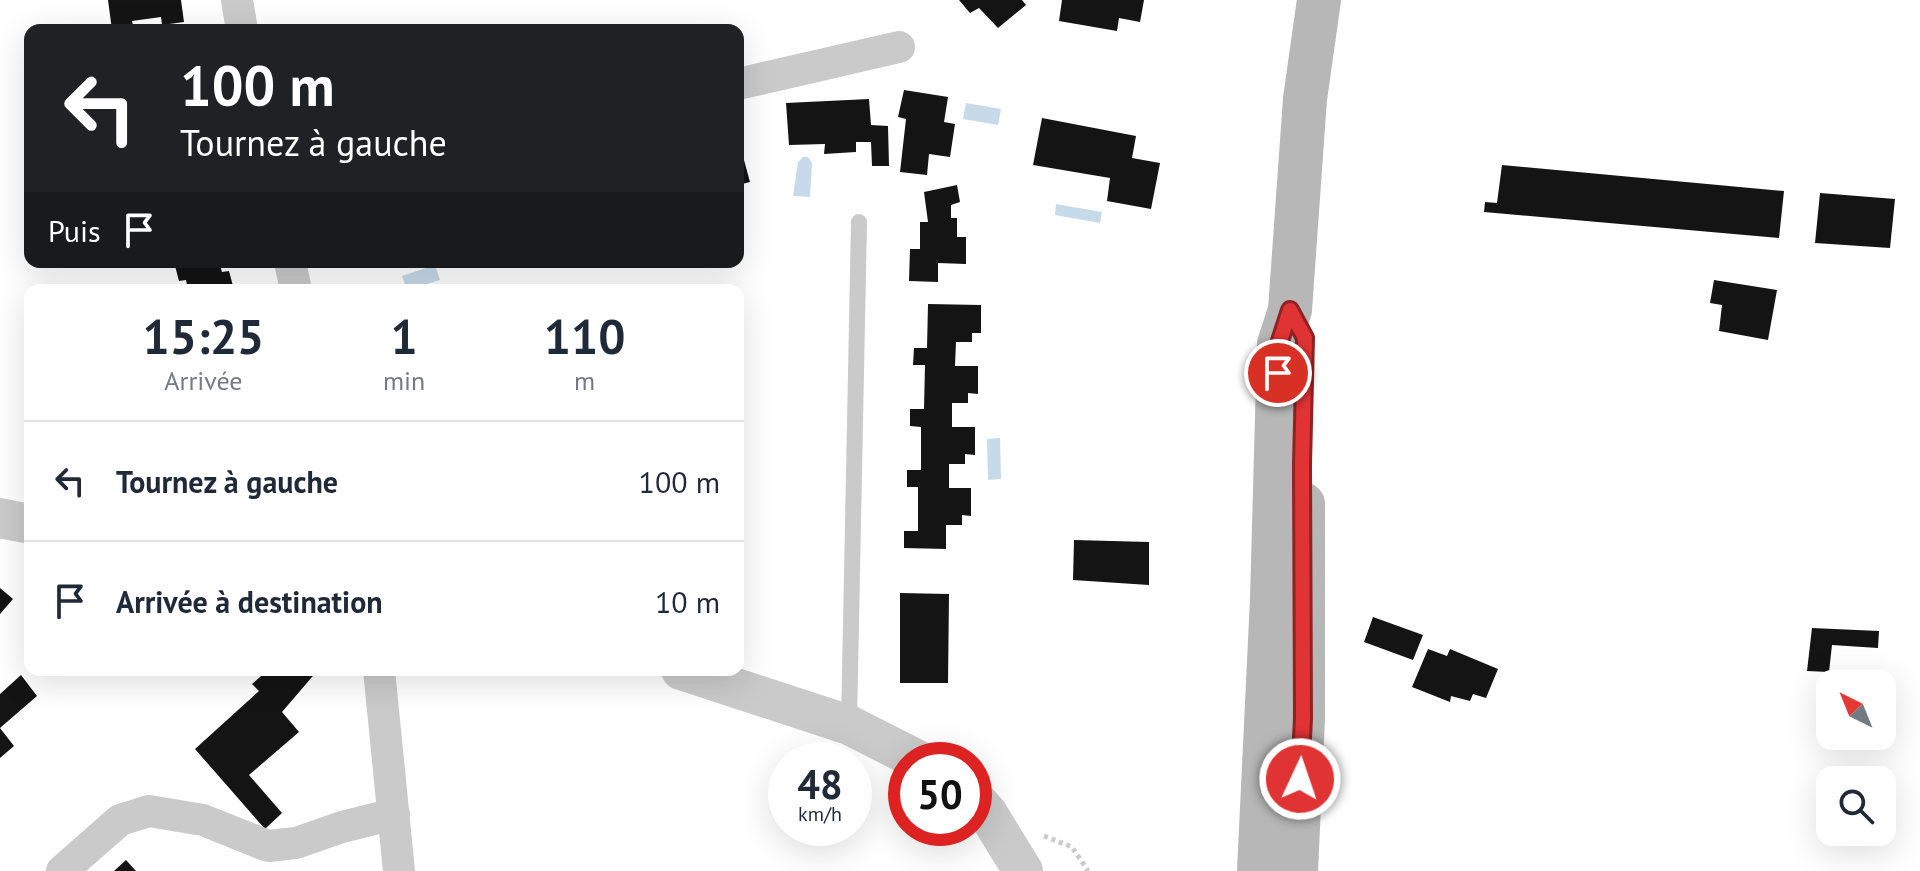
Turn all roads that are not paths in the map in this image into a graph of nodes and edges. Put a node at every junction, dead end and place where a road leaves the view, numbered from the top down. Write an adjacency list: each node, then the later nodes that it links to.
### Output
1 (237, 0): 3 (street)
2 (1319, 0): 7 (main road)
3 (241, 24)
4 (899, 47): 5 (street)
5 (744, 83)
6 (859, 222): 12 (lane)
7 (1290, 310): 19 (main road); 20 (main road)
8 (0, 518): 9 (street)
9 (24, 523)
10 (380, 676): 14 (street)
11 (699, 676): 12 (street)
12 (849, 725): 13 (street)
13 (888, 745)
14 (394, 814): 16 (street); 17 (street)
15 (992, 821): 18 (street)
16 (62, 871)
17 (399, 871)
18 (1023, 871)
19 (1259, 871)
20 (1296, 871)

